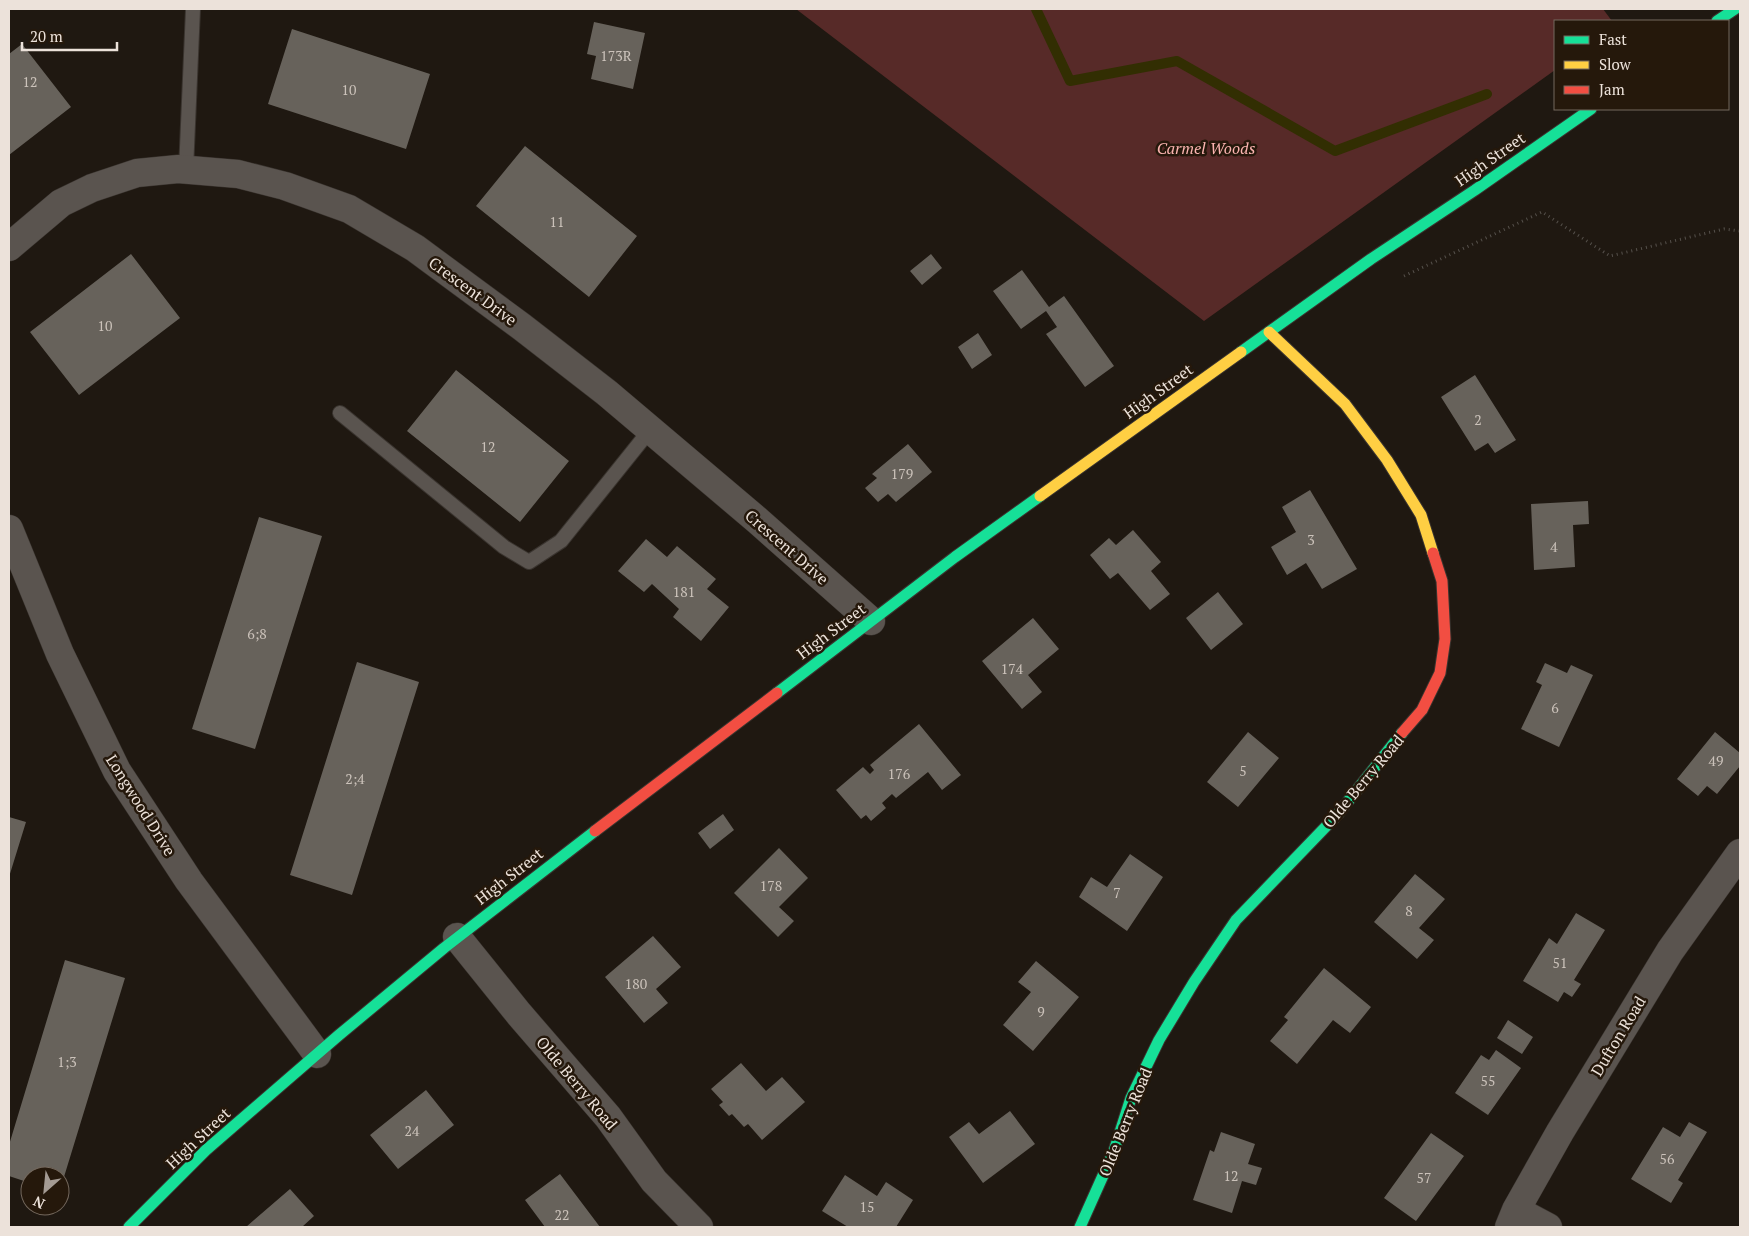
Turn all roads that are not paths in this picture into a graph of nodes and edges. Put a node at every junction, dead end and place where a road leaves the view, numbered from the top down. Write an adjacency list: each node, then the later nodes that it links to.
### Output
1 (193, 9): 5 (lane)
2 (1735, 9): 3 (main road)
3 (1718, 20)
4 (1589, 110): 7 (main road, High Street)
5 (186, 170): 6 (street, Crescent Drive); 9 (street, Crescent Drive)
6 (9, 247)
7 (1269, 332): 11 (main road, High Street); 18 (main road, Olde Berry Road)
8 (340, 413): 9 (lane)
9 (650, 430): 11 (street, Crescent Drive)
10 (9, 529): 14 (street, Longwood Drive)
11 (871, 621): 13 (main road, High Street)
12 (1740, 853): 15 (street, Dufton Road)
13 (457, 937): 14 (main road, High Street); 17 (street, Olde Berry Road)
14 (317, 1054): 16 (main road, High Street)
15 (1513, 1219): 19 (street)
16 (129, 1227)
17 (698, 1227)
18 (1080, 1227)
19 (1548, 1227)

